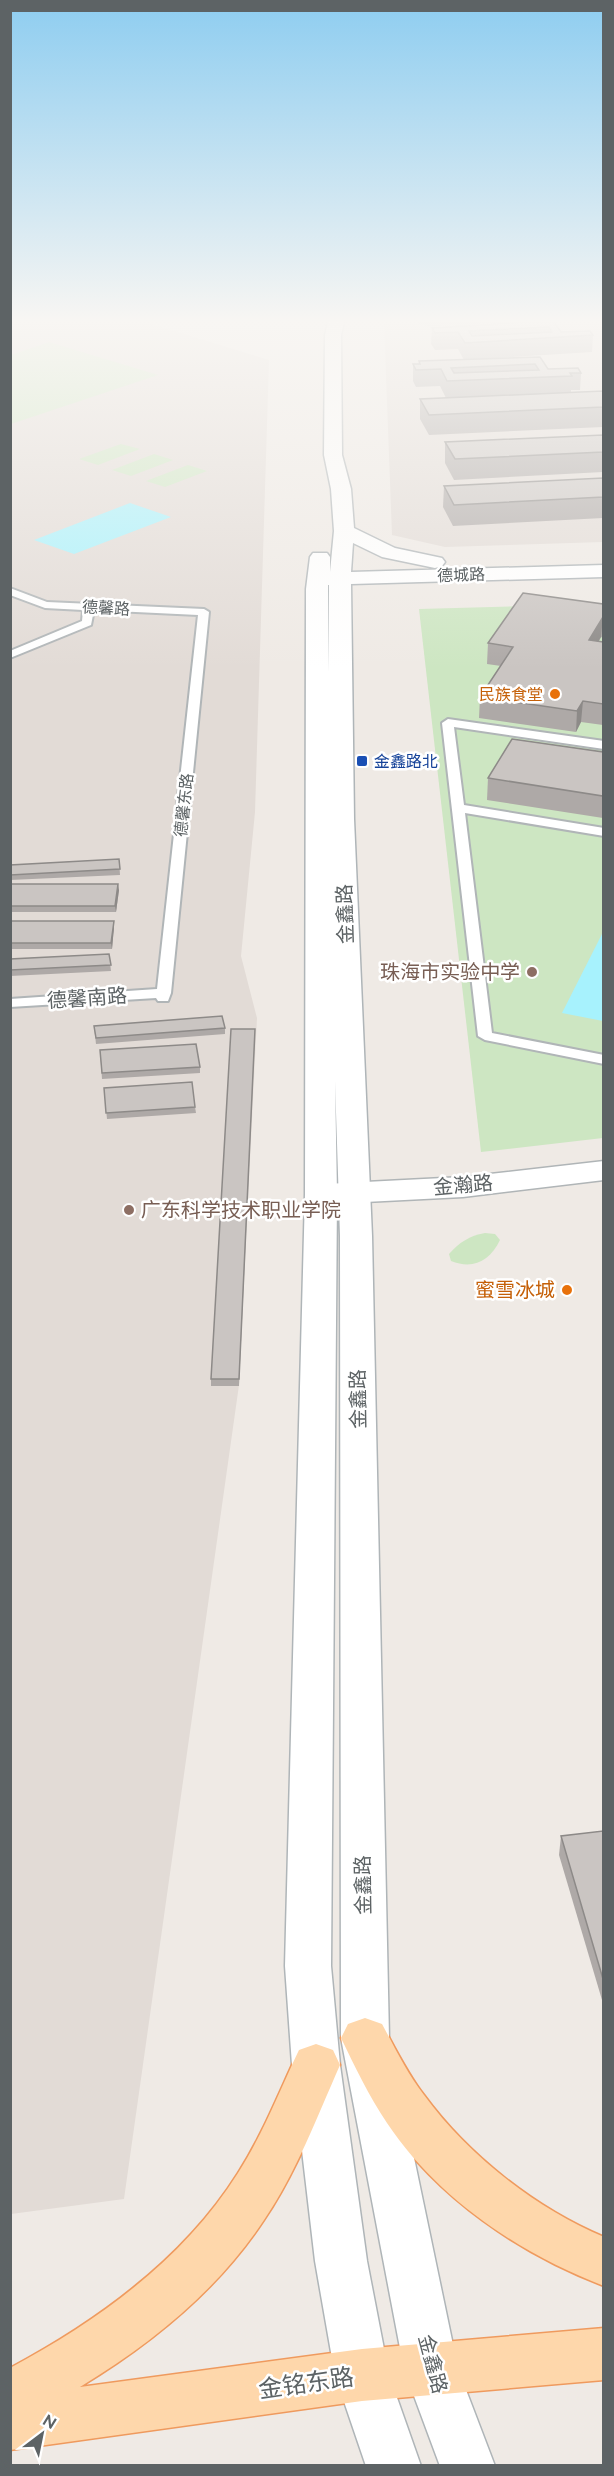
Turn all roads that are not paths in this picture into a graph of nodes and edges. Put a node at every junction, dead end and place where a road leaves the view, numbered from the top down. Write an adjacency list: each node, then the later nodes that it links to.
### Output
1 (317, 438): 3 (street)
2 (333, 438): 4 (street, 金鑫路)
3 (316, 461)
4 (344, 531): 7 (street); 9 (street, 金鑫路)
5 (321, 533): 9 (street, 金鑫路)
6 (603, 563): 7 (street, 德城路)
7 (473, 571): 8 (street, 德城路); 9 (street, 德城路); 13 (street)
8 (603, 571)
9 (330, 575): 13 (street, 金鑫路); 23 (street, 金鑫路)
10 (10, 591): 11 (lane, 德馨路)
11 (89, 608): 12 (lane, 德馨路); 14 (lane)
12 (204, 612): 18 (lane, 德馨东路)
13 (358, 612): 22 (street, 金鑫路)
14 (10, 655)
15 (603, 745): 16 (lane)
16 (458, 808): 17 (lane); 20 (lane)
17 (603, 832)
18 (164, 995): 19 (lane, 德馨南路)
19 (10, 1003)
20 (603, 1060)
21 (603, 1170): 22 (street, 金瀚路)
22 (355, 1192): 23 (street, 金瀚路); 24 (street, 金鑫路)
23 (321, 1194): 25 (street, 金鑫路)
24 (365, 2038): 26 (main road); 28 (street, 金鑫路)
25 (316, 2065): 29 (street, 金鑫路); 30 (main road)
26 (603, 2262)
27 (603, 2354): 28 (main road, 金铭东路)
28 (431, 2369): 29 (main road, 金铭东路); 33 (street, 金鑫路)
29 (362, 2375): 31 (main road, 金铭东路); 32 (street, 金鑫路)
30 (10, 2397)
31 (10, 2422)
32 (394, 2466)
33 (468, 2466)

